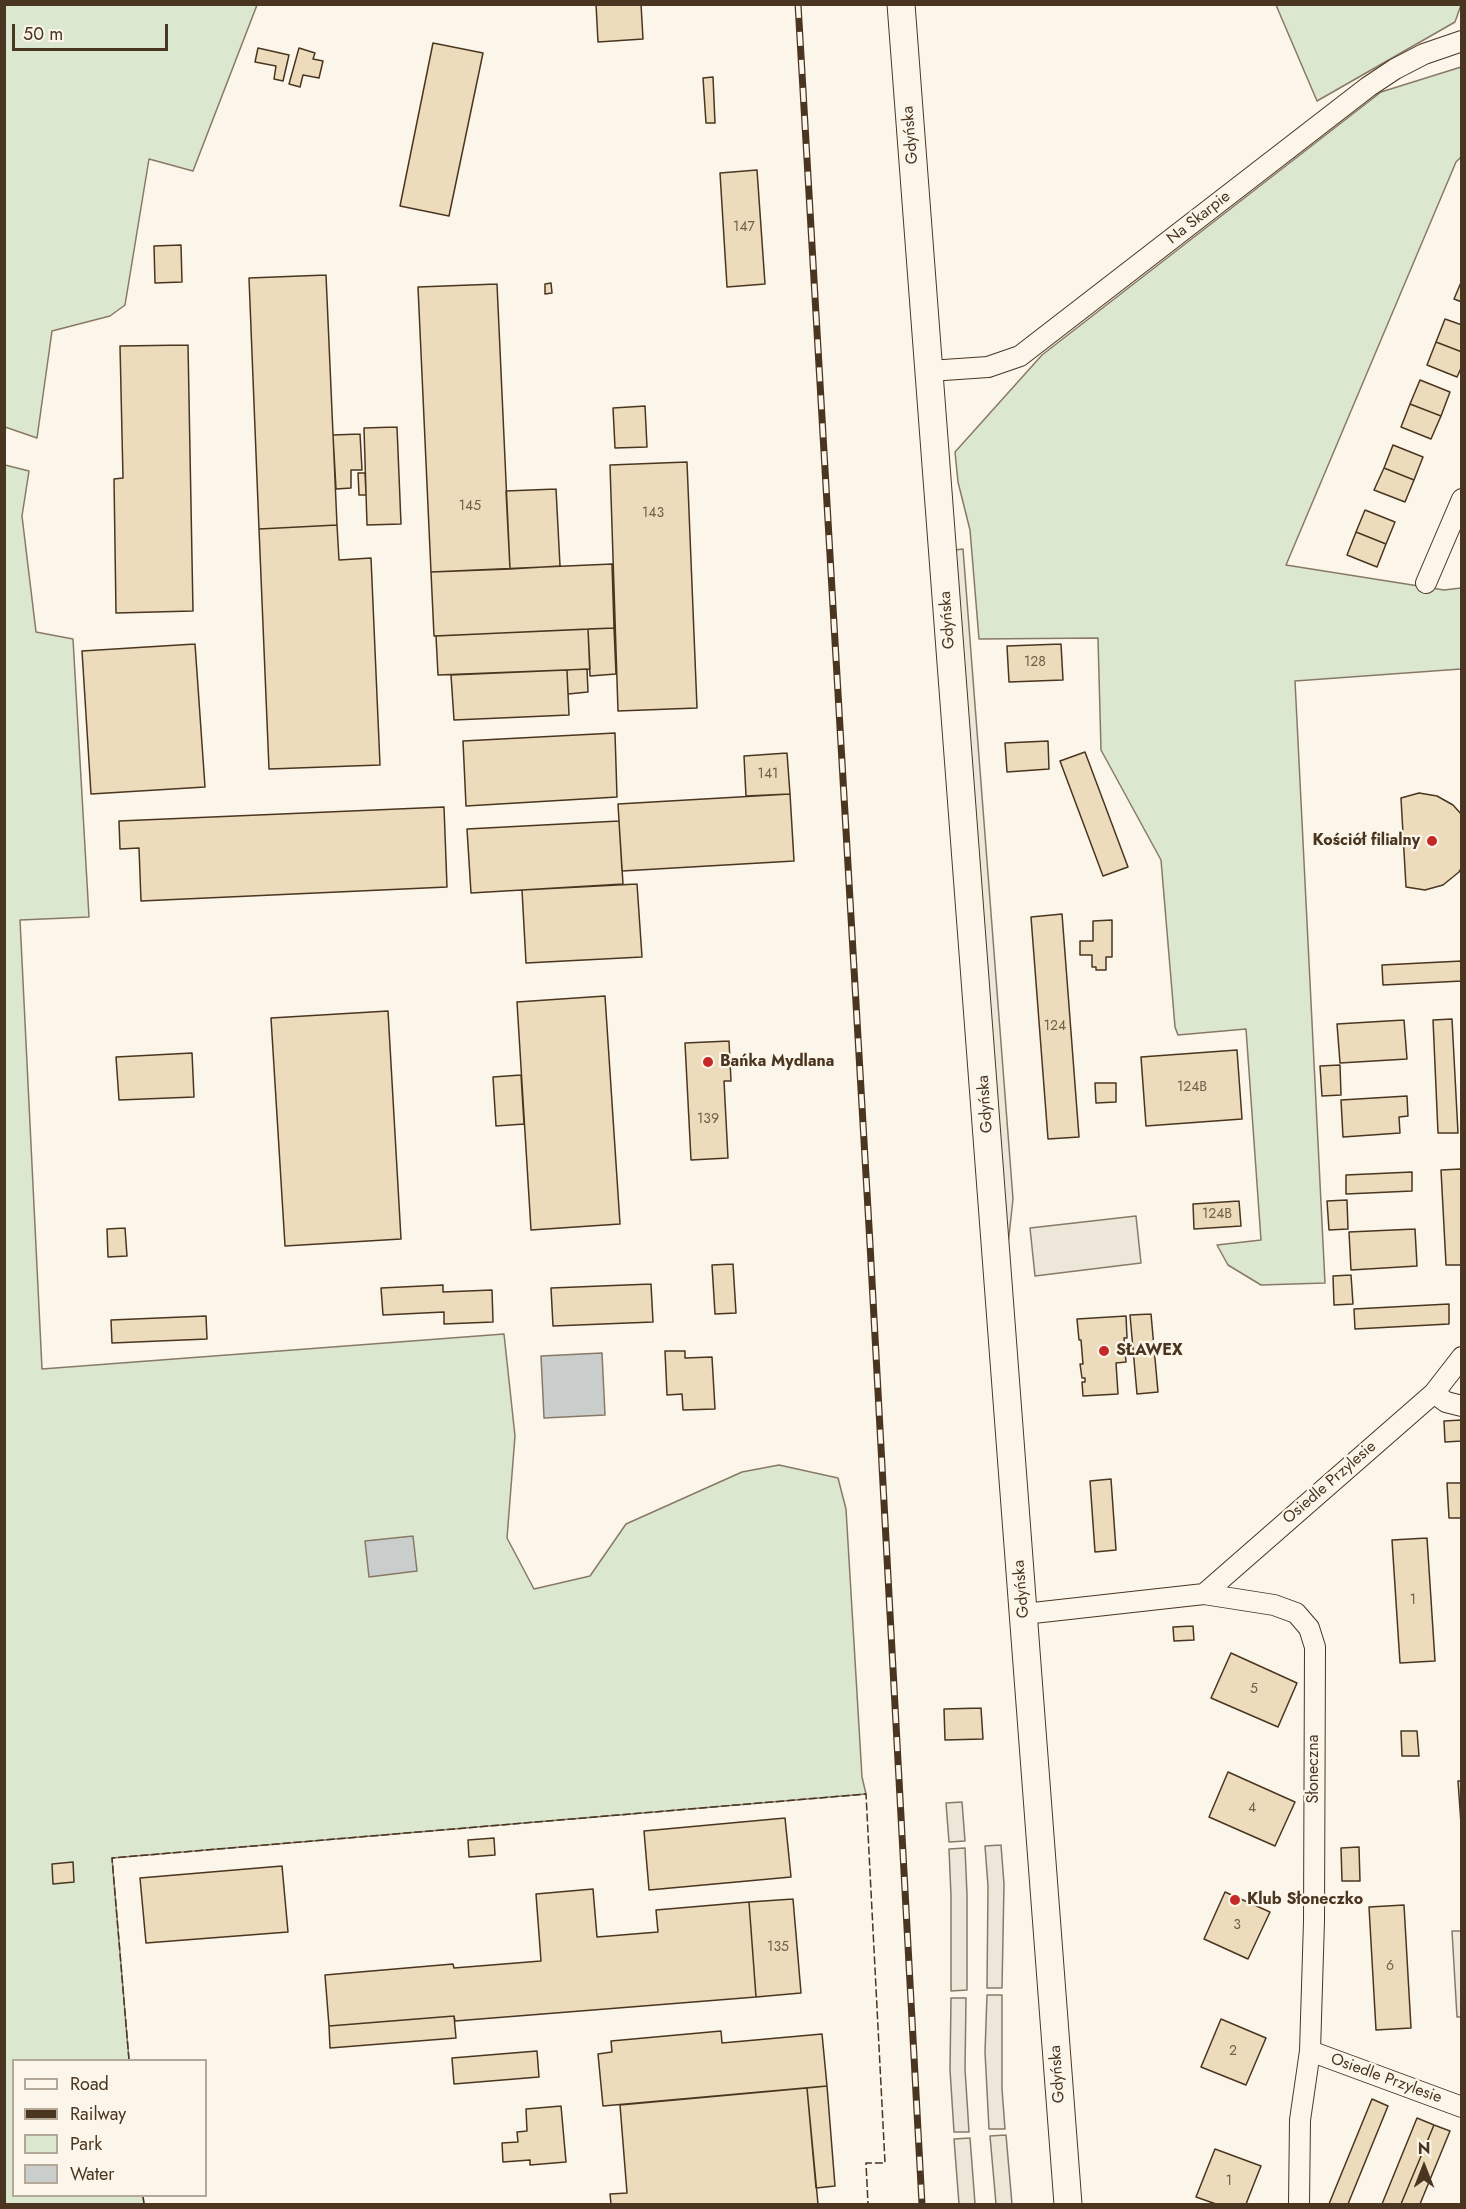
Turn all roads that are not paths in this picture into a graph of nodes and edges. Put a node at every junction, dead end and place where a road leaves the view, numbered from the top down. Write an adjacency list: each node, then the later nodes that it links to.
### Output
1 (902, 4): 3 (main road, Gdyńska)
2 (1461, 41): 3 (street, Na Skarpie)
3 (929, 371): 10 (main road, Gdyńska)
4 (1461, 499): 5 (street)
5 (1426, 583)
6 (1461, 1357): 7 (street, Osiedle Przylesie)
7 (1434, 1393): 8 (street); 9 (street, Osiedle Przylesie)
8 (1461, 1406)
9 (1204, 1594): 10 (street, Słoneczna); 11 (street, Słoneczna)
10 (1024, 1614): 13 (main road, Gdyńska)
11 (1310, 2051): 12 (street, Osiedle Przylesie); 14 (street, Słoneczna)
12 (1461, 2107)
13 (1068, 2205)
14 (1299, 2205)

